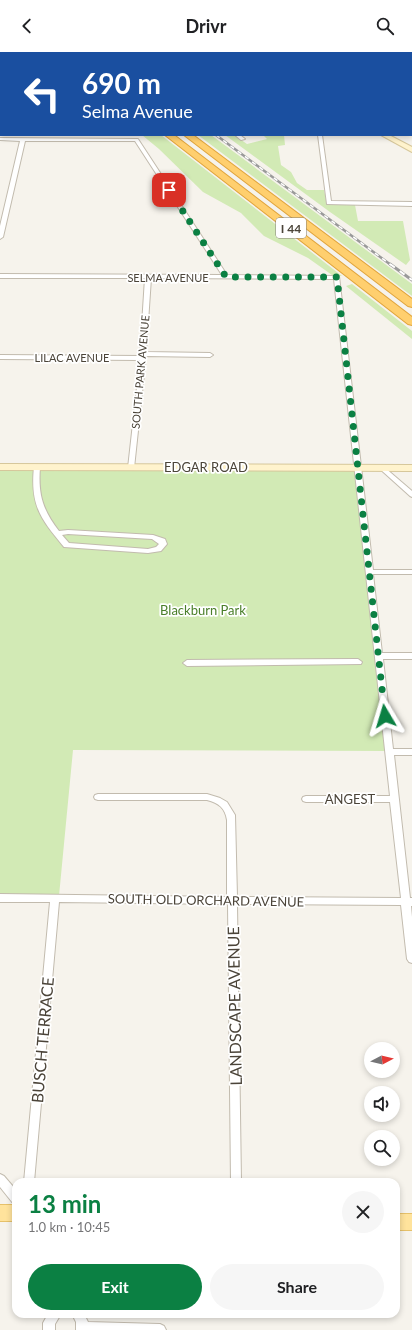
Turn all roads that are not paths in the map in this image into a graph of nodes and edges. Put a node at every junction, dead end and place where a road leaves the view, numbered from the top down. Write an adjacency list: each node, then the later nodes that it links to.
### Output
1 (171, 136): 17 (highway, I 44)
2 (189, 136): 16 (highway, I 44)
3 (238, 136): 9 (street)
4 (320, 136): 11 (street)
5 (386, 136): 10 (street)
6 (12, 137): 7 (street); 8 (street)
7 (0, 139)
8 (23, 139): 12 (street); 15 (street)
9 (243, 140)
10 (412, 150)
11 (412, 204)
12 (0, 237)
13 (0, 276): 14 (street, SELMA AVENUE)
14 (148, 276): 15 (street, SELMA AVENUE); 19 (street, SOUTH PARK AVENUE)
15 (226, 277): 24 (street, SELMA AVENUE)
16 (412, 304)
17 (412, 322)
18 (210, 355): 19 (street, LILAC AVENUE)
19 (143, 356): 20 (street, LILAC AVENUE); 23 (street, SOUTH PARK AVENUE)
20 (0, 357)
21 (0, 467): 22 (street, EDGAR ROAD)
22 (37, 467): 23 (street, EDGAR ROAD); 28 (street)
23 (131, 468): 24 (street, EDGAR ROAD)
24 (357, 468): 25 (street, EDGAR ROAD); 29 (street)
25 (382, 468): 26 (street, EDGAR ROAD); 27 (street)
26 (412, 468)
27 (412, 495)
28 (56, 533): 28 (street)
29 (369, 572): 30 (street); 31 (street)
30 (412, 572)
31 (378, 656): 32 (street); 35 (street)
32 (412, 656)
33 (358, 662): 34 (street)
34 (187, 663)
35 (390, 752): 36 (street); 39 (street)
36 (412, 752)
37 (98, 797): 42 (street, LANDSCAPE AVENUE)
38 (306, 798): 39 (street, ANGEST)
39 (394, 799): 43 (street)
40 (0, 898): 41 (street, SOUTH OLD ORCHARD AVENUE)
41 (55, 899): 42 (street, SOUTH OLD ORCHARD AVENUE); 45 (street, BUSCH TERRACE)
42 (232, 900): 43 (street, SOUTH OLD ORCHARD AVENUE); 46 (street, LANDSCAPE AVENUE)
43 (409, 902): 44 (street)
44 (412, 959)
45 (29, 1178)
46 (236, 1178)
47 (0, 1179): 48 (street)
48 (12, 1193)
49 (0, 1213): 50 (main road)
50 (12, 1213)
51 (400, 1222): 52 (main road)
52 (412, 1222)
53 (52, 1318): 56 (street)
54 (80, 1318): 55 (street)
55 (82, 1328): 57 (street)
56 (49, 1330)
57 (160, 1330)

